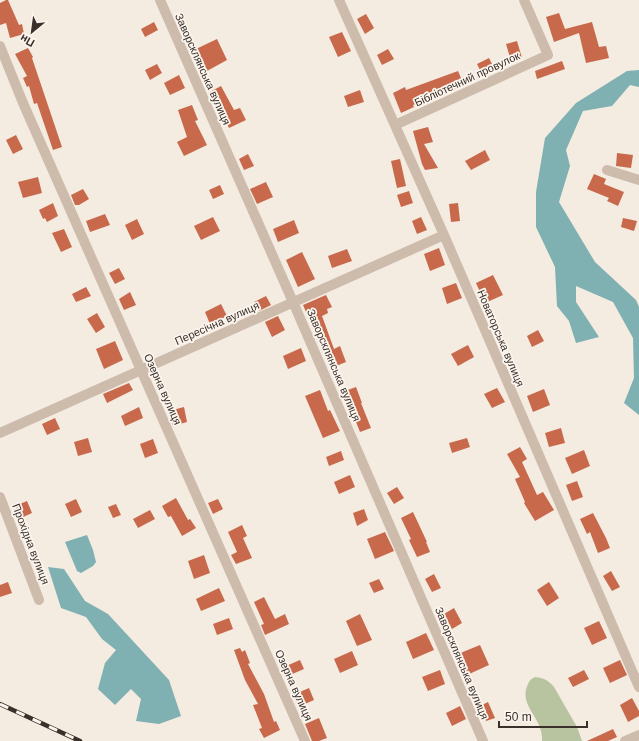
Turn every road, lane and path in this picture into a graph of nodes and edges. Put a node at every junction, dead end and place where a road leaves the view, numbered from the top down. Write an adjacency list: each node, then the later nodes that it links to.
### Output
1 (160, 0): 9 (street, Заворсклянська вулиця)
2 (339, 0): 5 (street, Новаторська вулиця)
3 (524, 0): 5 (street, Бібліотечний провулок)
4 (0, 46): 10 (street, Озерна вулиця)
5 (395, 125): 8 (street, Новаторська вулиця)
6 (607, 170): 7 (street)
7 (639, 180)
8 (444, 234): 9 (street, Пересічна вулиця); 14 (street, Новаторська вулиця)
9 (293, 302): 10 (street, Пересічна вулиця); 17 (street, Заворсклянська вулиця)
10 (141, 370): 11 (street, Пересічна вулиця); 16 (street, Озерна вулиця)
11 (0, 433)
12 (0, 497): 13 (street, Прохідна вулиця)
13 (39, 600)
14 (639, 687)
15 (639, 735): 18 (street)
16 (305, 741)
17 (483, 741)
18 (624, 741)

